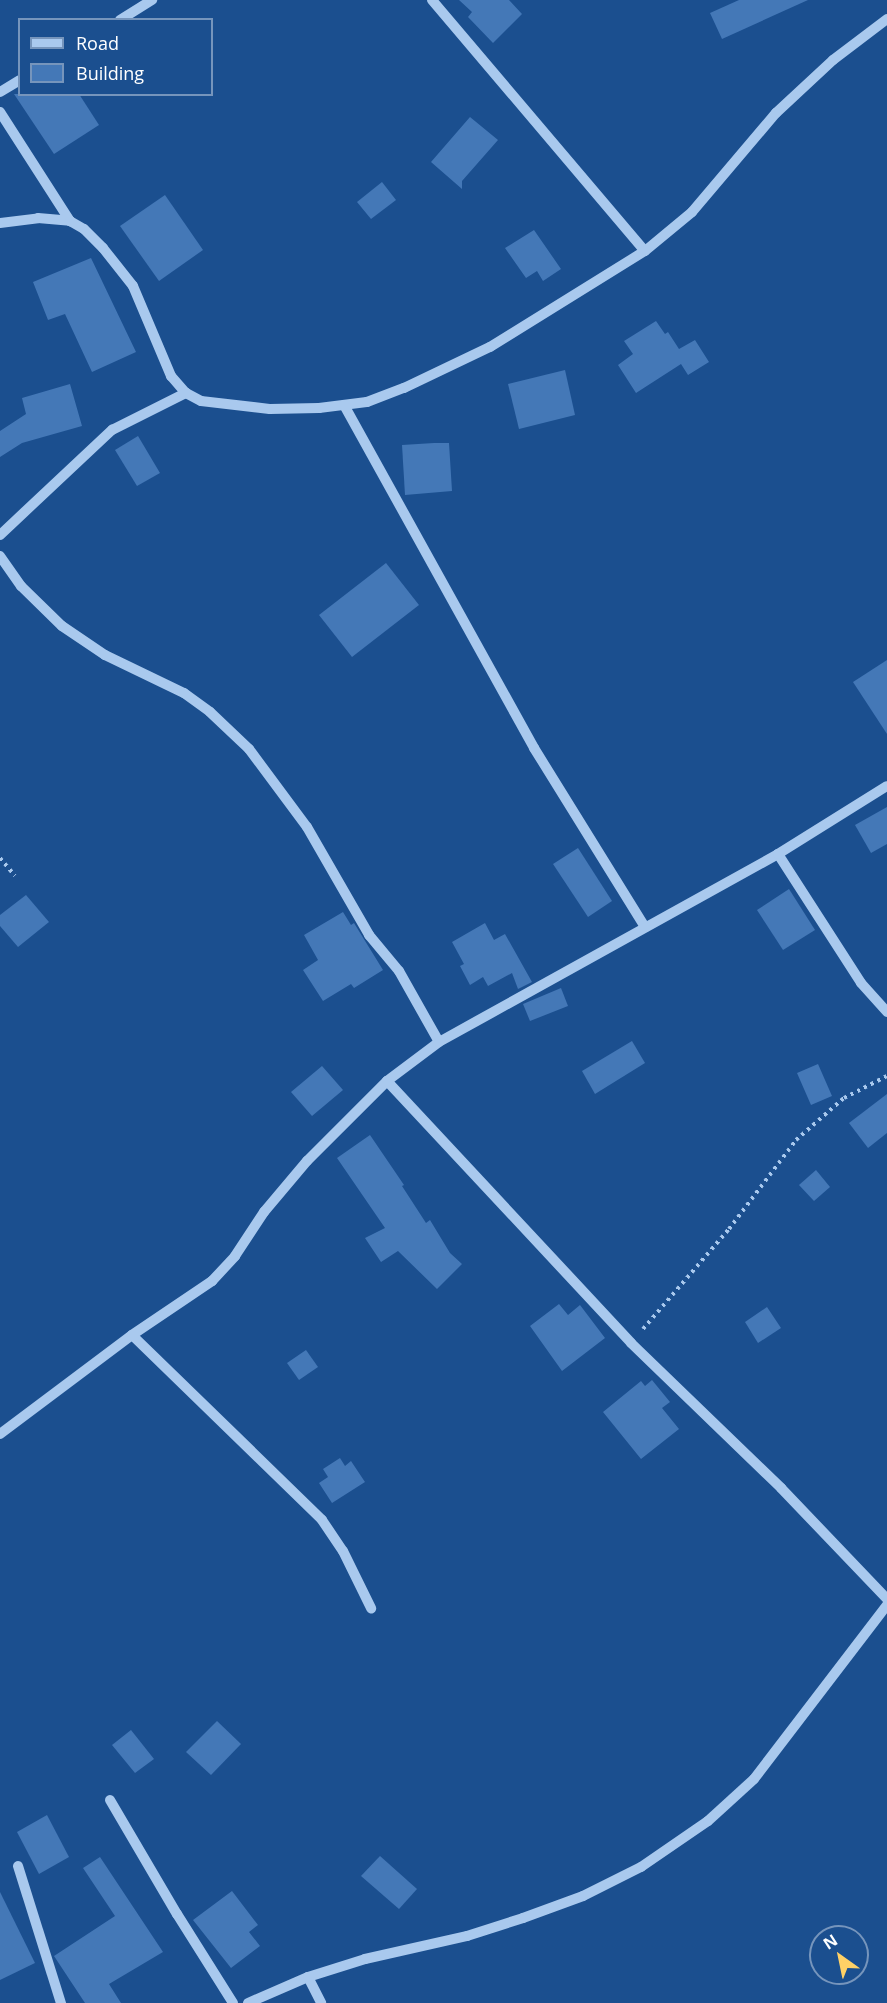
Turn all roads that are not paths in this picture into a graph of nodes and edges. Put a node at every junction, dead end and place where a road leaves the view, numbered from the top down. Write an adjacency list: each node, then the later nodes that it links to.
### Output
1 (152, 0): 3 (street)
2 (432, 0): 10 (street)
3 (123, 18)
4 (887, 19): 10 (street)
5 (18, 81): 6 (street)
6 (0, 92)
7 (0, 112): 8 (street)
8 (70, 221): 9 (street); 11 (street)
9 (0, 223)
10 (645, 251): 12 (street)
11 (186, 393): 12 (street); 13 (street)
12 (344, 405): 17 (street)
13 (0, 535)
14 (0, 556): 19 (street)
15 (887, 786): 16 (street)
16 (778, 854): 17 (street); 18 (street)
17 (645, 927): 19 (street)
18 (887, 1012)
19 (439, 1042): 20 (street)
20 (387, 1081): 21 (street); 23 (street)
21 (132, 1335): 22 (street); 25 (street)
22 (0, 1434)
23 (887, 1599)
24 (887, 1605): 28 (street)
25 (371, 1608)
26 (110, 1800): 30 (street)
27 (18, 1866): 29 (street)
28 (308, 1977): 31 (street); 32 (street)
29 (61, 2003)
30 (233, 2003)
31 (248, 2003)
32 (321, 2003)

